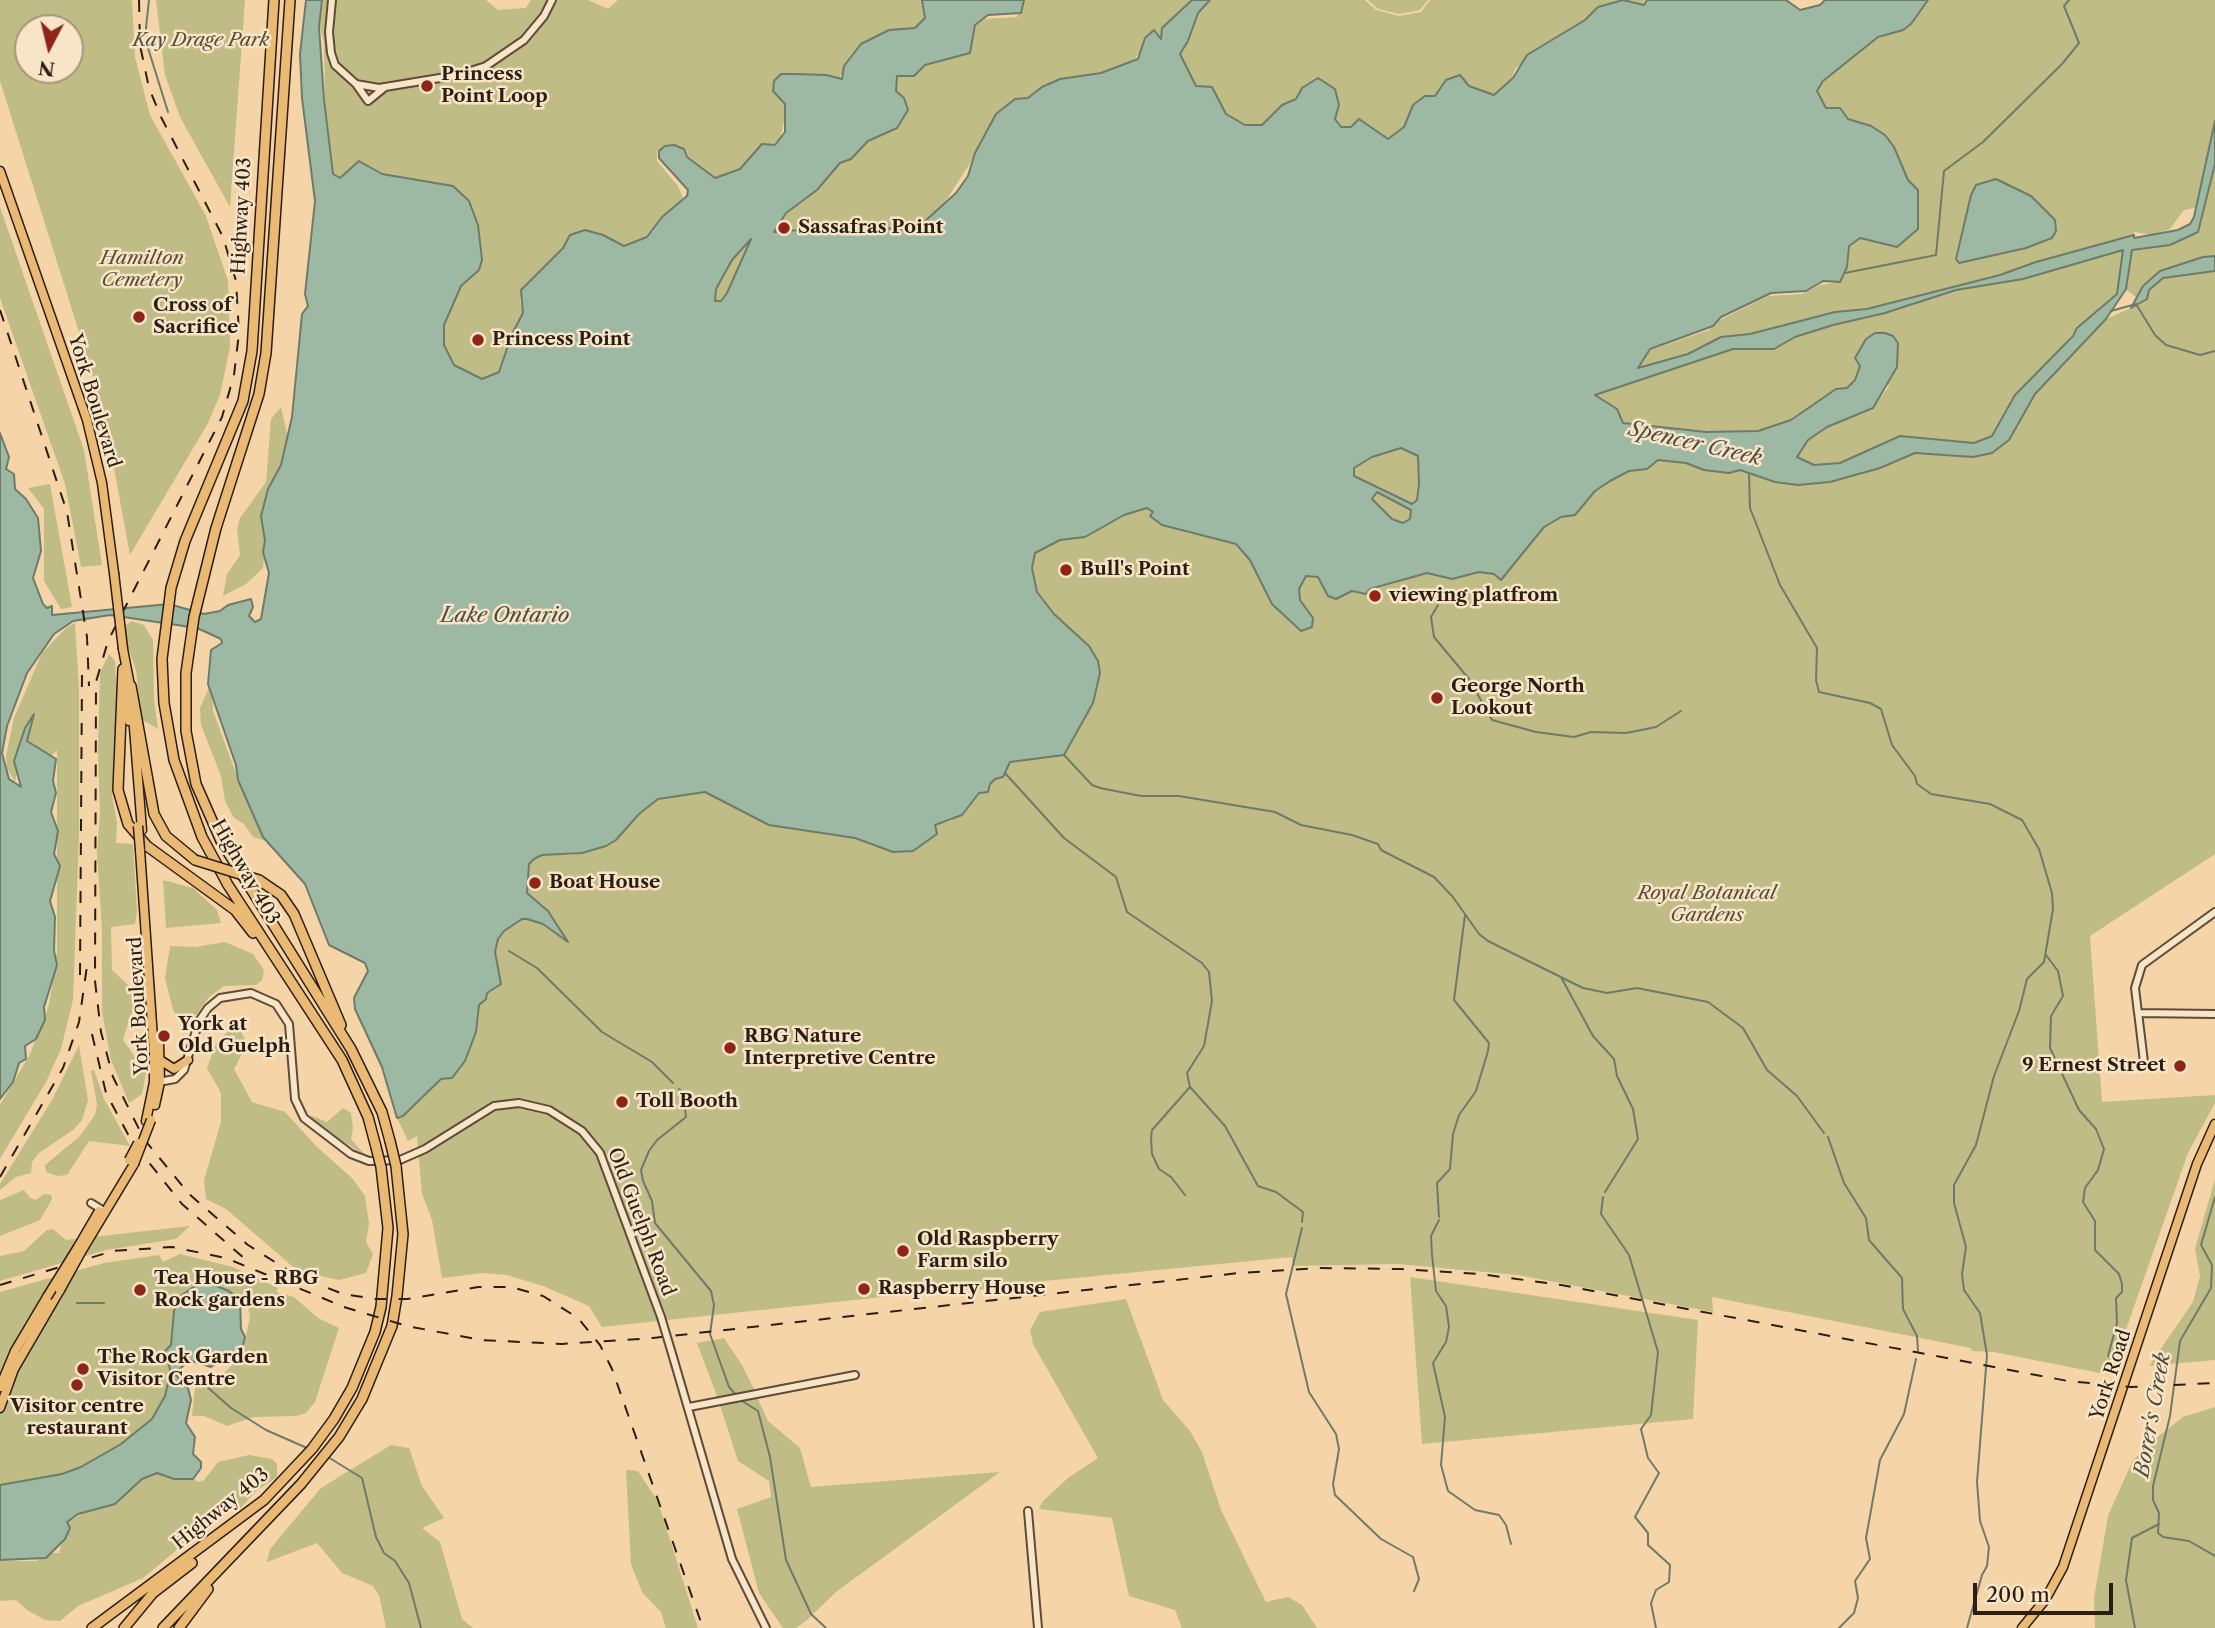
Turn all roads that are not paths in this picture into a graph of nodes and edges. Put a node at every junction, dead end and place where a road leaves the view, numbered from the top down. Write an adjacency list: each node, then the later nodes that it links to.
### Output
1 (274, 0): 15 (highway, Highway 403)
2 (290, 0): 17 (highway, Highway 403)
3 (332, 0): 5 (street)
4 (552, 0): 6 (street)
5 (356, 83): 6 (street); 6 (street)
6 (386, 87)
7 (0, 171): 8 (main road, York Boulevard, bridge)
8 (123, 649): 9 (main road, York Boulevard); 10 (main road, York Boulevard)
9 (123, 669): 11 (main road, York Boulevard); 15 (highway)
10 (131, 686): 11 (main road, York Boulevard); 17 (highway, bridge)
11 (140, 828): 12 (main road, York Boulevard, bridge)
12 (142, 852): 18 (main road, York Boulevard); 21 (main road, York Boulevard)
13 (2215, 912): 14 (street)
14 (2137, 999): 16 (street); 20 (street)
15 (304, 1004): 31 (highway, Highway 403, bridge)
16 (2215, 1014)
17 (351, 1049): 30 (highway, Highway 403, bridge)
18 (160, 1060): 19 (main road); 21 (main road, York Boulevard)
19 (188, 1060): 21 (street); 29 (street, Old Guelph Road, bridge)
20 (2144, 1062)
21 (157, 1082): 24 (main road, York Boulevard, bridge)
22 (2215, 1124): 39 (main road, York Road)
23 (91, 1203): 24 (street)
24 (103, 1211): 25 (main road, York Boulevard)
25 (80, 1249): 27 (main road, York Boulevard, bridge); 28 (main road, York Boulevard, bridge)
26 (855, 1376): 29 (street)
27 (0, 1387)
28 (0, 1408)
29 (689, 1408): 37 (street, Old Guelph Road)
30 (297, 1489): 35 (highway, Highway 403); 36 (highway)
31 (251, 1511): 33 (highway, Highway 403); 34 (highway)
32 (1028, 1511): 38 (street)
33 (92, 1628)
34 (124, 1628)
35 (163, 1628)
36 (179, 1628)
37 (766, 1628)
38 (1038, 1628)
39 (2022, 1628)

